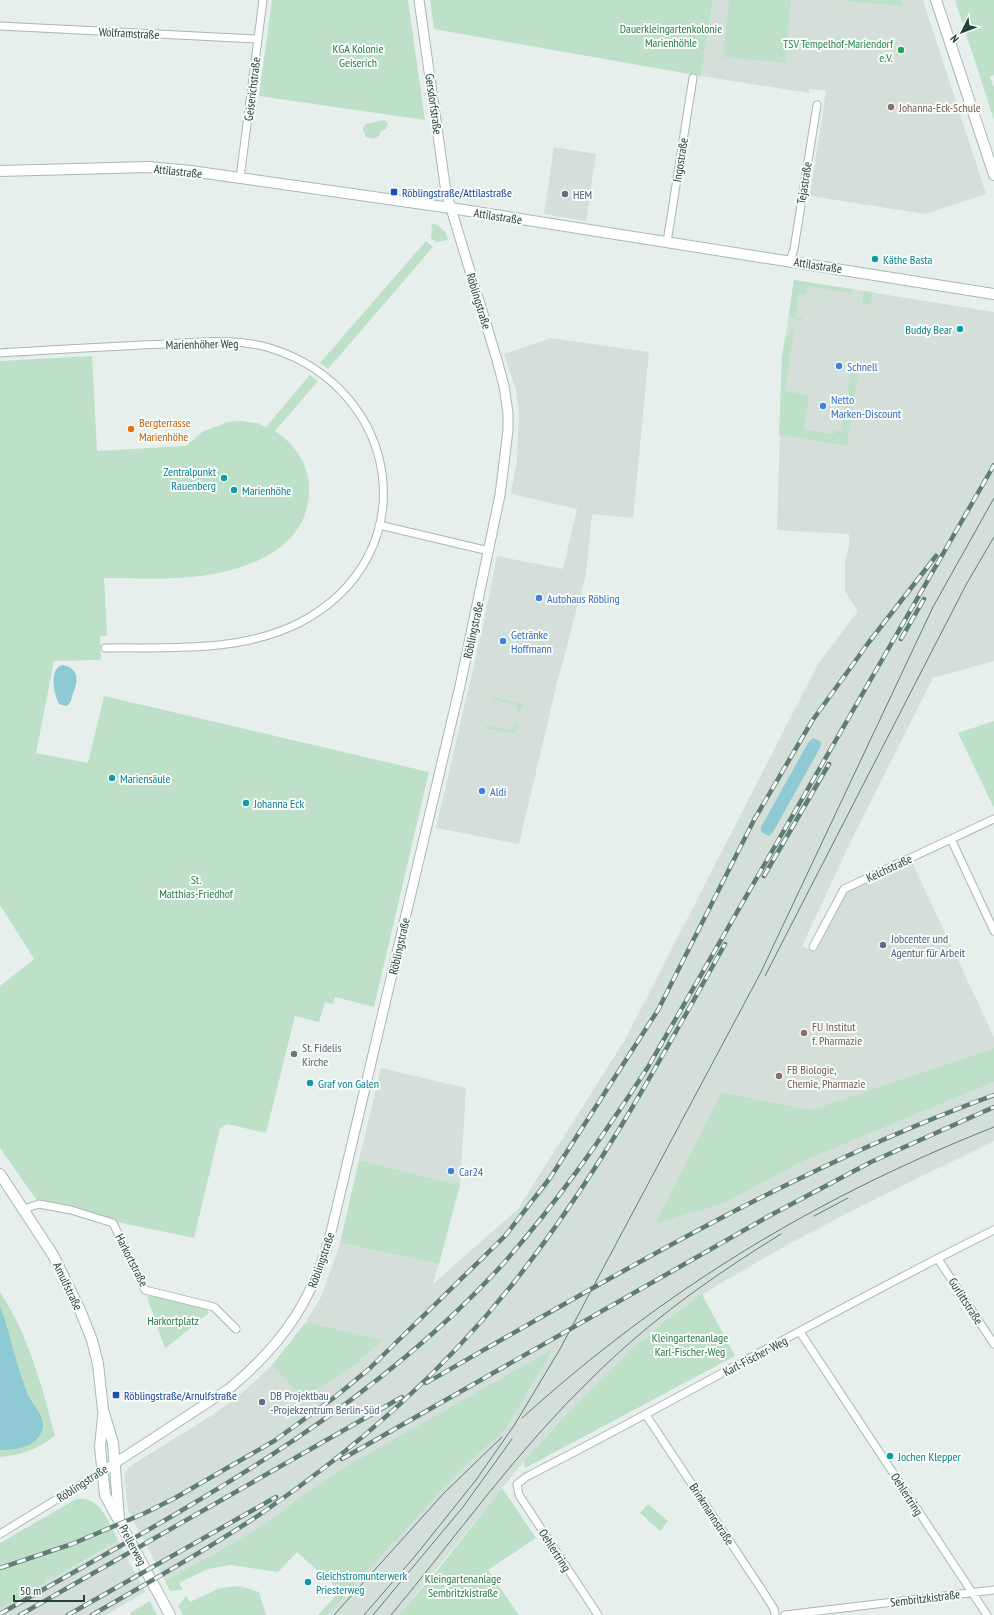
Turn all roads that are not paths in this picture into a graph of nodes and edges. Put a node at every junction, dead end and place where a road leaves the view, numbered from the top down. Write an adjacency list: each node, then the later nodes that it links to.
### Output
1 (263, 0): 5 (street, Geiserichstraße)
2 (419, 0): 11 (street, Gersdorfstraße)
3 (936, 0): 9 (main road)
4 (0, 26): 5 (street, Wolframstraße)
5 (258, 39): 10 (street, Geiserichstraße)
6 (693, 78): 12 (street, Ingostraße)
7 (816, 105): 13 (street, Tejastraße)
8 (0, 171): 10 (main road, Attilastraße)
9 (994, 175)
10 (240, 178): 11 (main road, Attilastraße)
11 (450, 208): 12 (main road, Attilastraße); 17 (street, Röblingstraße)
12 (667, 242): 13 (main road, Attilastraße)
13 (790, 261): 14 (main road, Attilastraße)
14 (994, 294)
15 (0, 353): 16 (street, Marienhöher Weg)
16 (379, 525): 17 (street); 18 (street, Marienhöher Weg)
17 (489, 551): 32 (street, Röblingstraße)
18 (105, 648)
19 (994, 820): 20 (street, Kelchstraße)
20 (951, 839): 21 (street); 22 (street, Kelchstraße)
21 (994, 931)
22 (813, 947)
23 (0, 1174): 24 (main road, Arnulfstraße)
24 (24, 1209): 27 (street, Harkortstraße); 30 (main road, Arnulfstraße)
25 (994, 1230): 26 (street, Karl-Fischer-Weg)
26 (938, 1259): 28 (street, Karl-Fischer-Weg); 29 (street, Gurlittstraße)
27 (236, 1330)
28 (800, 1332): 31 (street, Karl-Fischer-Weg); 38 (street, Oehlertring)
29 (994, 1344)
30 (103, 1410): 32 (main road, Arnulfstraße); 33 (main road, Arnulfstraße)
31 (646, 1414): 34 (street, Karl-Fischer-Weg); 41 (street, Brinkmannstraße)
32 (114, 1463): 33 (street, Röblingstraße); 35 (main road, Prellerweg)
33 (103, 1471): 35 (main road, Prellerweg); 36 (street, Röblingstraße)
34 (517, 1484): 40 (street, Oehlertring)
35 (119, 1518): 39 (main road, Prellerweg)
36 (0, 1534)
37 (994, 1590): 38 (street, Sembritzkistraße)
38 (972, 1592): 42 (street, Sembritzkistraße); 43 (street, Oehlertring)
39 (170, 1615)
40 (598, 1615)
41 (775, 1615)
42 (784, 1615)
43 (987, 1615)

